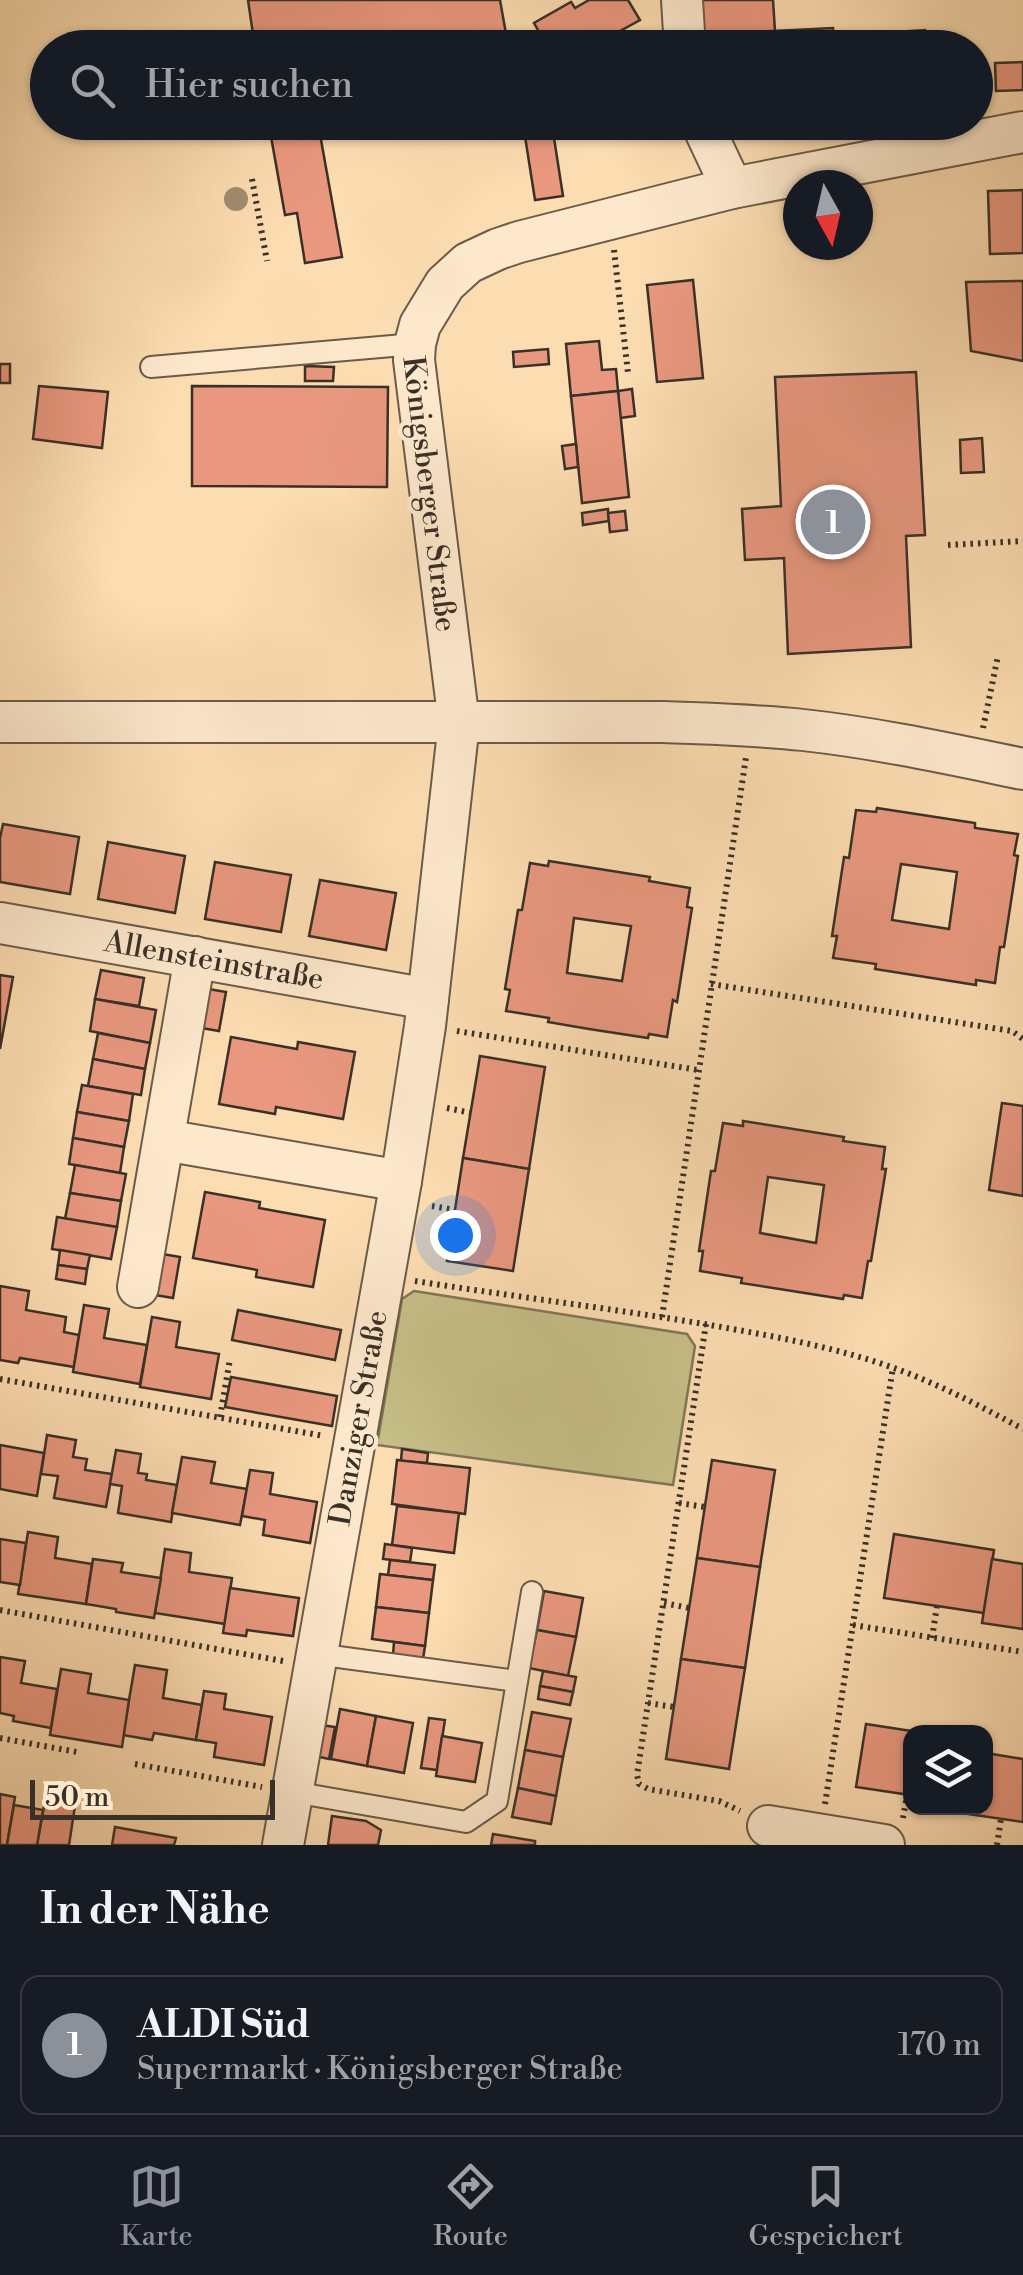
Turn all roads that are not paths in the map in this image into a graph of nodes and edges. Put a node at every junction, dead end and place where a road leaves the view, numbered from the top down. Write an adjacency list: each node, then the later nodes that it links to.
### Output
1 (682, 0): 2 (street)
2 (684, 30)
3 (1023, 132): 4 (street)
4 (993, 138)
5 (709, 140): 7 (street)
6 (981, 140): 7 (street)
7 (732, 188): 8 (street)
8 (414, 344): 9 (lane, Königsberger Straße); 11 (street, Königsberger Straße)
9 (151, 367)
10 (0, 722): 11 (street)
11 (459, 724): 12 (street); 15 (street, Danziger Straße)
12 (1023, 769)
13 (0, 923): 14 (street, Allensteinstraße)
14 (194, 958): 15 (street, Allensteinstraße); 16 (street)
15 (427, 1013): 17 (street, Danziger Straße)
16 (164, 1140): 17 (street); 18 (street)
17 (401, 1181): 20 (street, Danziger Straße)
18 (138, 1287)
19 (532, 1592): 21 (lane)
20 (315, 1660): 21 (lane); 22 (street, Danziger Straße)
21 (517, 1681): 22 (lane)
22 (292, 1792): 24 (street, Danziger Straße)
23 (768, 1826): 25 (street)
24 (284, 1845)
25 (884, 1845)

